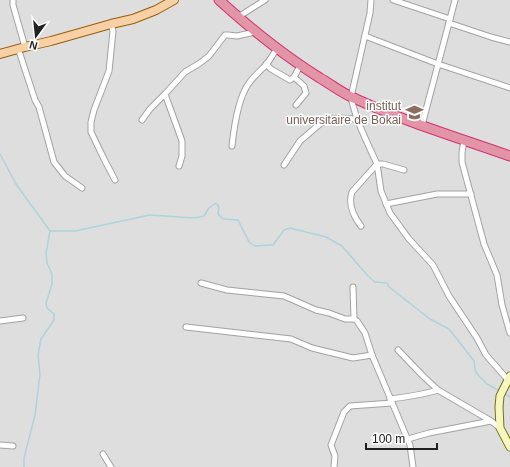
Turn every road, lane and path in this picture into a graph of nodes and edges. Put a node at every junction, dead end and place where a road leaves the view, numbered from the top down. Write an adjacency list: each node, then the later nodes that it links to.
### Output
1 (9, 0): 8 (street)
2 (174, 0): 11 (main road)
3 (219, 0): 9 (highway)
4 (265, 0): 9 (street)
5 (371, 0): 13 (street)
6 (393, 0): 10 (street)
7 (455, 0): 10 (street)
8 (13, 2): 15 (street)
9 (238, 17): 12 (highway)
10 (450, 21): 14 (street); 19 (street)
11 (111, 24): 15 (main road); 36 (street)
12 (256, 31): 16 (highway); 23 (street)
13 (365, 36): 19 (street); 24 (street)
14 (510, 42)
15 (21, 48): 17 (main road); 37 (street)
16 (277, 49): 18 (street); 20 (highway)
17 (0, 54)
18 (266, 64): 21 (street); 30 (street)
19 (438, 64): 22 (street); 28 (street)
20 (300, 66): 21 (street); 24 (highway)
21 (294, 77): 25 (street)
22 (510, 88)
23 (165, 94): 27 (street); 34 (street)
24 (351, 97): 26 (street); 28 (highway)
25 (296, 105)
26 (357, 119): 32 (street); 33 (street)
27 (142, 120)
28 (422, 125): 29 (highway)
29 (464, 140): 31 (highway); 38 (street)
30 (232, 146)
31 (510, 156)
32 (378, 164): 35 (street); 39 (street); 40 (street)
33 (284, 165)
34 (179, 166)
35 (404, 170)
36 (115, 180)
37 (82, 188)
38 (471, 194): 39 (street); 47 (street)
39 (386, 204): 50 (street)
40 (361, 226)
41 (201, 283): 44 (street)
42 (353, 287): 44 (street)
43 (23, 318): 45 (street)
44 (354, 319): 49 (street)
45 (0, 321)
46 (186, 327): 49 (street)
47 (510, 333)
48 (398, 350): 51 (street)
49 (372, 355): 52 (street)
50 (509, 378): 54 (street)
51 (438, 390): 52 (street); 53 (street)
52 (391, 401): 55 (street); 61 (street)
53 (491, 421): 54 (street); 55 (street)
54 (500, 428): 58 (street)
55 (408, 439): 62 (street)
56 (0, 445): 57 (street)
57 (13, 446)
58 (510, 447)
59 (103, 454): 60 (street)
60 (111, 467)
61 (334, 467)
62 (413, 467)

